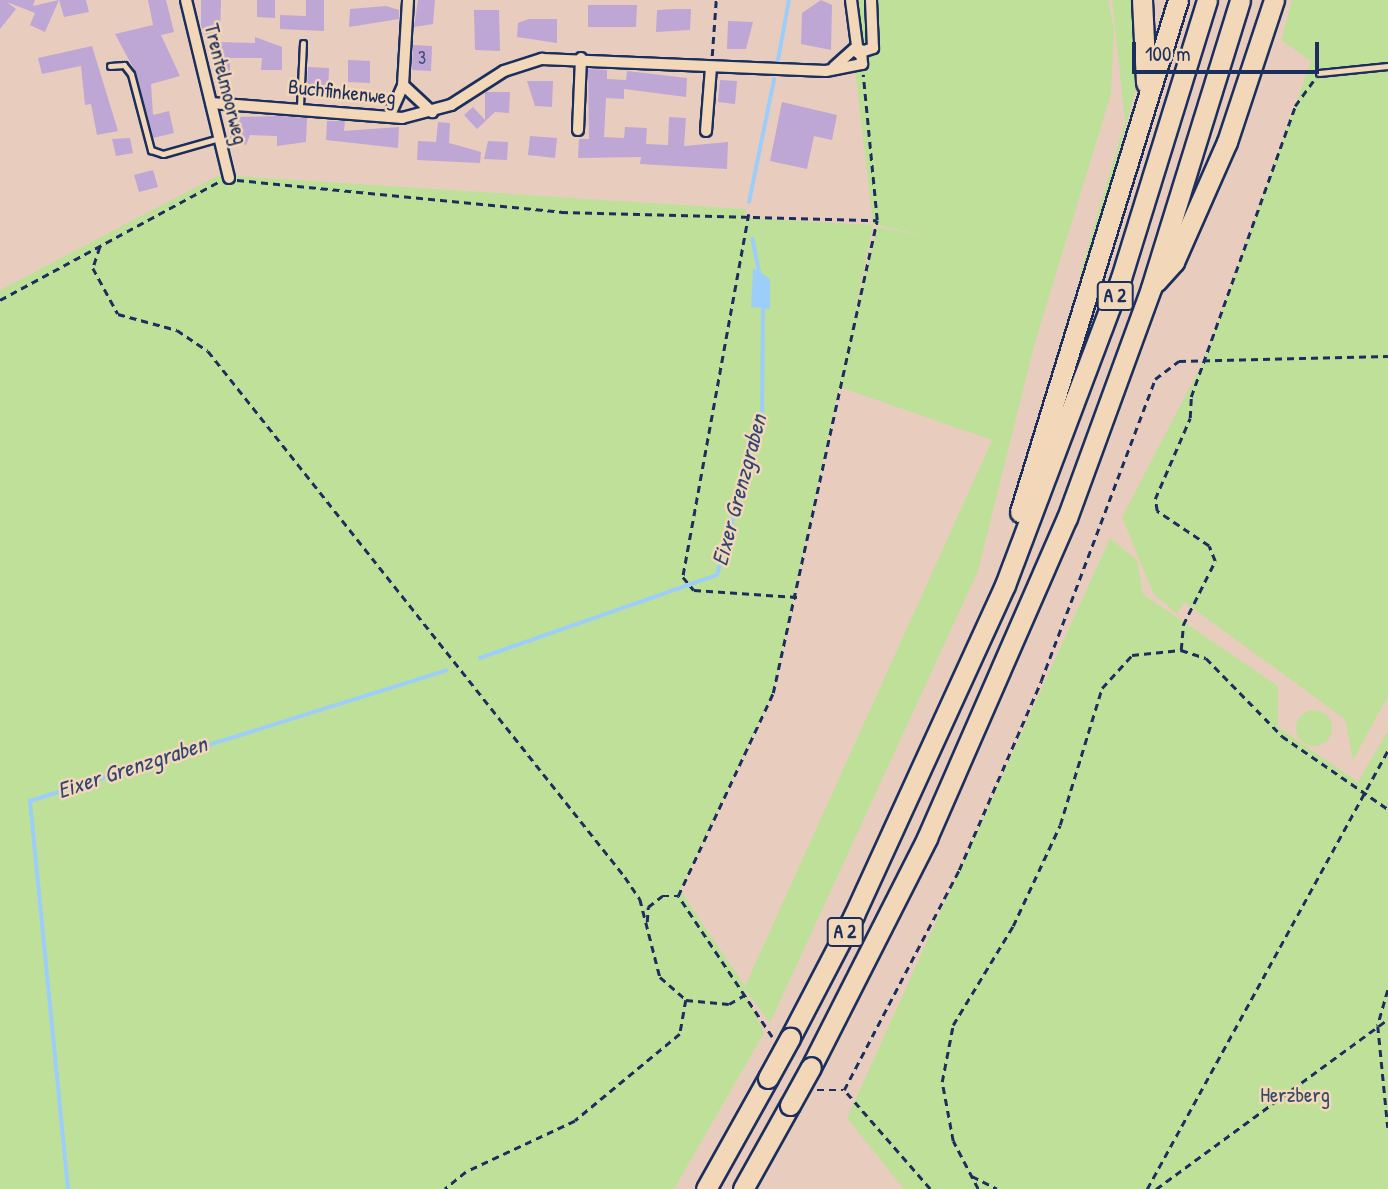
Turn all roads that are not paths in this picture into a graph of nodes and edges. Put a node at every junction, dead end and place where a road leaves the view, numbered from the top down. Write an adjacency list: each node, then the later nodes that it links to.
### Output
1 (186, 0): 19 (street, Trentelmoorweg)
2 (408, 0): 18 (street)
3 (850, 0): 11 (street)
4 (871, 0): 11 (street)
5 (1142, 0): 23 (highway)
6 (1178, 0): 23 (highway)
7 (1207, 0): 29 (highway, A 2)
8 (1240, 0): 28 (highway, A 2)
9 (1274, 0): 28 (highway)
10 (303, 43): 20 (lane)
11 (858, 50): 16 (street); 16 (street, Buchfinkenweg)
12 (581, 58): 15 (street, Buchfinkenweg); 21 (street, Buchfinkenweg); 24 (street)
13 (110, 66): 26 (lane)
14 (1388, 66): 17 (lane)
15 (711, 67): 16 (street, Buchfinkenweg); 25 (street)
16 (834, 67)
17 (1319, 73)
18 (403, 85): 21 (street); 22 (street)
19 (211, 103): 20 (street, Buchfinkenweg); 26 (street, Trentelmoorweg)
20 (300, 106): 22 (street, Buchfinkenweg)
21 (432, 112): 22 (street, Buchfinkenweg)
22 (389, 117)
23 (1142, 125): 29 (highway)
24 (578, 130)
25 (706, 131)
26 (219, 138): 27 (street, Trentelmoorweg)
27 (229, 178)
28 (1151, 288): 31 (highway, A 2, bridge)
29 (1004, 585): 30 (highway, A 2, bridge)
30 (706, 1189)
31 (743, 1189)

